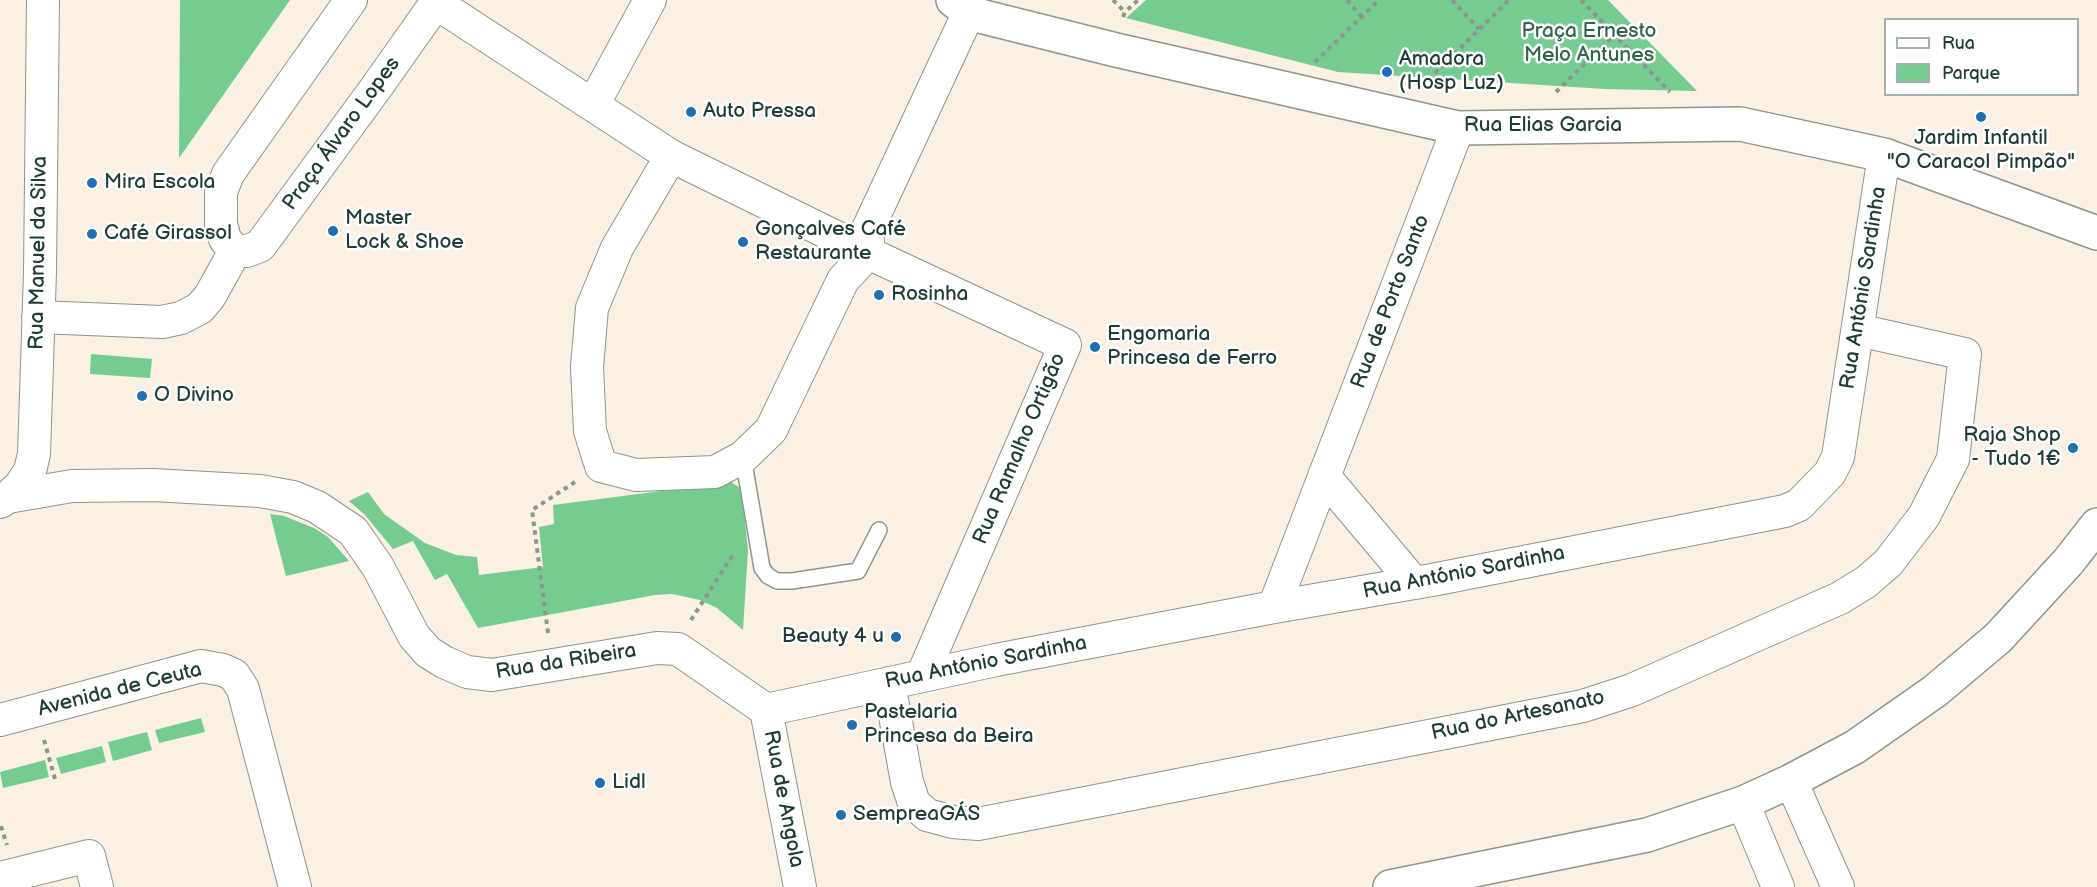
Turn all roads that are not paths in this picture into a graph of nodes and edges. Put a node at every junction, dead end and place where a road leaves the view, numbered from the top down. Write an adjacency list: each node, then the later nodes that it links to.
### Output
1 (43, 0): 13 (street, Rua Manuel da Silva)
2 (351, 0): 11 (street)
3 (650, 0): 6 (street)
4 (437, 1): 6 (street, Rua Ramalho Ortigão); 11 (street, Praça Álvaro Lopes)
5 (961, 6): 7 (street, Rua Elias Garcia); 12 (street)
6 (593, 105): 9 (street, Rua Ramalho Ortigão)
7 (1458, 128): 8 (street, Rua Elias Garcia); 16 (street, Rua de Porto Santo)
8 (1884, 155): 10 (street, Rua Elias Garcia); 14 (street, Rua António Sardinha)
9 (671, 156): 12 (street, Rua Ramalho Ortigão); 15 (street)
10 (2097, 234)
11 (235, 251): 13 (street)
12 (869, 252): 15 (street); 22 (street, Rua Ramalho Ortigão)
13 (38, 317): 17 (street, Rua Manuel da Silva)
14 (1858, 330): 20 (street, Rua António Sardinha); 23 (street, Rua do Artesanato)
15 (743, 457): 19 (lane)
16 (1324, 476): 20 (street); 21 (street, Rua de Porto Santo)
17 (4, 500): 24 (street, Rua da Ribeira)
18 (2097, 525): 26 (street)
19 (879, 530)
20 (1414, 584): 21 (street, Rua António Sardinha)
21 (1274, 607): 22 (street, Rua António Sardinha)
22 (922, 676): 23 (street, Rua António Sardinha)
23 (889, 683): 24 (street, Rua António Sardinha)
24 (766, 710): 33 (street, Rua de Angola)
25 (0, 720): 32 (street, Avenida de Ceuta)
26 (1791, 781): 27 (street); 36 (street)
27 (1743, 803): 28 (street); 35 (street)
28 (1489, 877): 30 (street)
29 (0, 878): 31 (street)
30 (1432, 883): 34 (street)
31 (97, 887)
32 (295, 887)
33 (800, 887)
34 (1390, 887)
35 (1778, 887)
36 (1838, 887)

